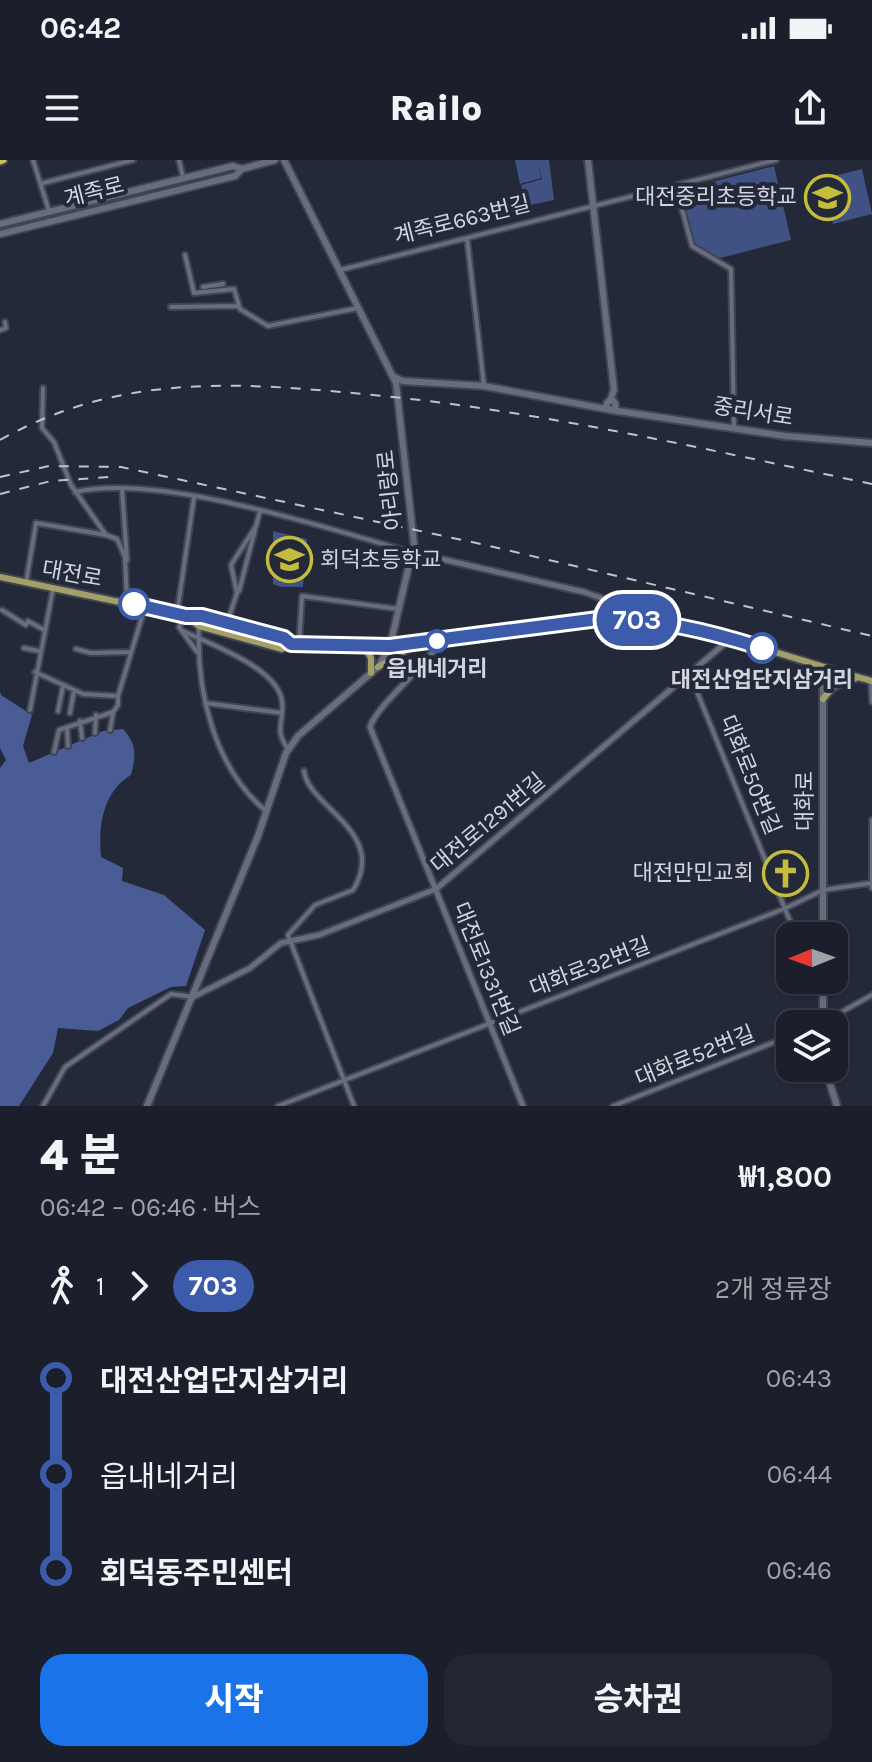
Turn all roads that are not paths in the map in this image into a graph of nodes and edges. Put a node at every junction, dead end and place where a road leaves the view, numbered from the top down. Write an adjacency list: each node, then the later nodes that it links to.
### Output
1 (33, 160): 10 (street)
2 (133, 160): 10 (street)
3 (179, 160): 9 (street)
4 (275, 160): 8 (main road, 계족로)
5 (284, 160): 18 (main road, 아리랑로)
6 (588, 160): 12 (main road)
7 (776, 160): 11 (street, 계족로663번길)
8 (242, 169): 9 (main road, 계족로); 15 (main road, 계족로)
9 (183, 178): 13 (main road, 계족로)
10 (43, 183): 13 (street)
11 (676, 186): 12 (street, 계족로663번길); 33 (street)
12 (594, 206): 16 (street, 계족로663번길); 31 (main road)
13 (49, 211): 14 (main road, 계족로)
14 (0, 224)
15 (0, 234)
16 (467, 237): 18 (street, 계족로663번길); 28 (street)
17 (185, 255): 21 (street)
18 (339, 270): 23 (main road, 아리랑로)
19 (223, 284): 20 (street)
20 (203, 287)
21 (239, 306): 22 (street); 23 (street)
22 (171, 307)
23 (358, 308): 26 (main road, 아리랑로)
24 (5, 322): 25 (street)
25 (0, 330)
26 (393, 376): 27 (main road); 30 (main road, 아리랑로)
27 (403, 381): 28 (main road); 30 (main road)
28 (484, 386): 31 (main road)
29 (43, 388): 36 (street)
30 (397, 390): 41 (main road, 아리랑로)
31 (610, 401): 32 (main road, 중리서로); 32 (main road)
32 (627, 409): 33 (main road, 중리서로)
33 (734, 427): 34 (main road, 중리서로)
34 (872, 443)
35 (122, 489): 36 (street); 37 (street); 42 (street)
36 (75, 492): 40 (street)
37 (194, 497): 38 (street); 51 (street)
38 (260, 511): 39 (street); 41 (street)
39 (256, 526): 46 (street); 46 (street)
40 (106, 535): 42 (street); 44 (street)
41 (411, 552): 49 (main road, 아리랑로); 53 (street)
42 (126, 562): 47 (street)
43 (0, 577): 44 (main road, 대전로)
44 (25, 584): 45 (main road, 대전로)
45 (53, 589): 47 (main road, 대전로); 56 (street)
46 (236, 601): 54 (street)
47 (127, 602): 48 (main road, 대전로)
48 (145, 607): 51 (main road, 대전로); 68 (street)
49 (398, 609): 62 (street); 64 (main road, 아리랑로)
50 (2, 610): 56 (street)
51 (177, 615): 52 (main road, 대전로)
52 (186, 616): 54 (main road, 대전로); 55 (main road, 대전로); 57 (street)
53 (627, 618): 58 (main road, 대전로); 60 (main road, 대전로)
54 (227, 623): 62 (main road, 대전로)
55 (199, 626): 59 (street); 62 (main road, 대전로)
56 (44, 630): 67 (street)
57 (181, 630): 59 (street); 69 (street)
58 (730, 638): 71 (main road, 대전로); 73 (street, 대전로1291번길)
59 (199, 639): 69 (street); 87 (street)
60 (442, 640): 61 (main road, 대전로); 101 (street, 대전로1331번길)
61 (419, 643): 64 (main road, 대전로); 70 (main road)
62 (295, 644): 63 (main road, 대전로)
63 (364, 645): 64 (main road, 대전로); 74 (main road)
64 (390, 646): 70 (main road, 아리랑로)
65 (24, 648): 67 (street)
66 (76, 649): 68 (street)
67 (39, 651): 72 (street)
68 (131, 652): 79 (street)
69 (199, 654): 82 (street)
70 (378, 667): 74 (main road, 아리랑로)
71 (823, 667): 75 (main road, 대전로); 80 (main road, 대화로)
72 (35, 672): 77 (street); 83 (street)
73 (689, 672): 101 (street, 대전로1291번길); 103 (street, 대화로50번길)
74 (371, 673): 95 (main road, 아리랑로)
75 (857, 678): 76 (main road, 대전로); 80 (main road)
76 (872, 681): 81 (street)
77 (63, 684): 78 (street); 84 (street)
78 (74, 690): 79 (street); 86 (street)
79 (118, 696): 85 (street)
80 (823, 699): 102 (main road, 대화로)
81 (872, 702)
82 (205, 703): 87 (street); 98 (street)
83 (30, 710)
84 (58, 711)
85 (113, 712): 88 (street); 91 (street)
86 (70, 713)
87 (282, 713): 95 (street)
88 (96, 714): 89 (street); 92 (street)
89 (80, 721): 90 (street); 93 (street)
90 (67, 727): 94 (street); 96 (street)
91 (110, 730)
92 (95, 733)
93 (82, 738)
94 (68, 746)
95 (288, 749): 98 (main road, 아리랑로)
96 (54, 752)
97 (304, 771): 106 (street)
98 (266, 811): 109 (main road, 아리랑로)
99 (872, 820): 100 (street)
100 (872, 885): 102 (street, 대화로32번길)
101 (436, 889): 106 (street, 대전로1291번길); 112 (street, 대전로1331번길)
102 (823, 890): 103 (street, 대화로32번길); 105 (main road, 대화로)
103 (786, 908): 104 (street, 대화로50번길); 112 (street, 대화로32번길)
104 (791, 922)
105 (823, 922)
106 (291, 943): 109 (street, 대전로1291번길); 114 (street)
107 (872, 995): 111 (street)
108 (823, 996): 110 (main road)
109 (193, 997): 116 (street); 117 (main road, 아리랑로)
110 (822, 1010)
111 (846, 1010)
112 (491, 1022): 114 (street, 대화로32번길); 120 (street, 대전로1331번길)
113 (776, 1042): 121 (street, 대화로52번길)
114 (345, 1080): 118 (street, 대화로32번길); 119 (street)
115 (829, 1082): 122 (main road)
116 (43, 1106)
117 (147, 1106)
118 (278, 1106)
119 (354, 1106)
120 (523, 1106)
121 (613, 1106)
122 (837, 1106)

